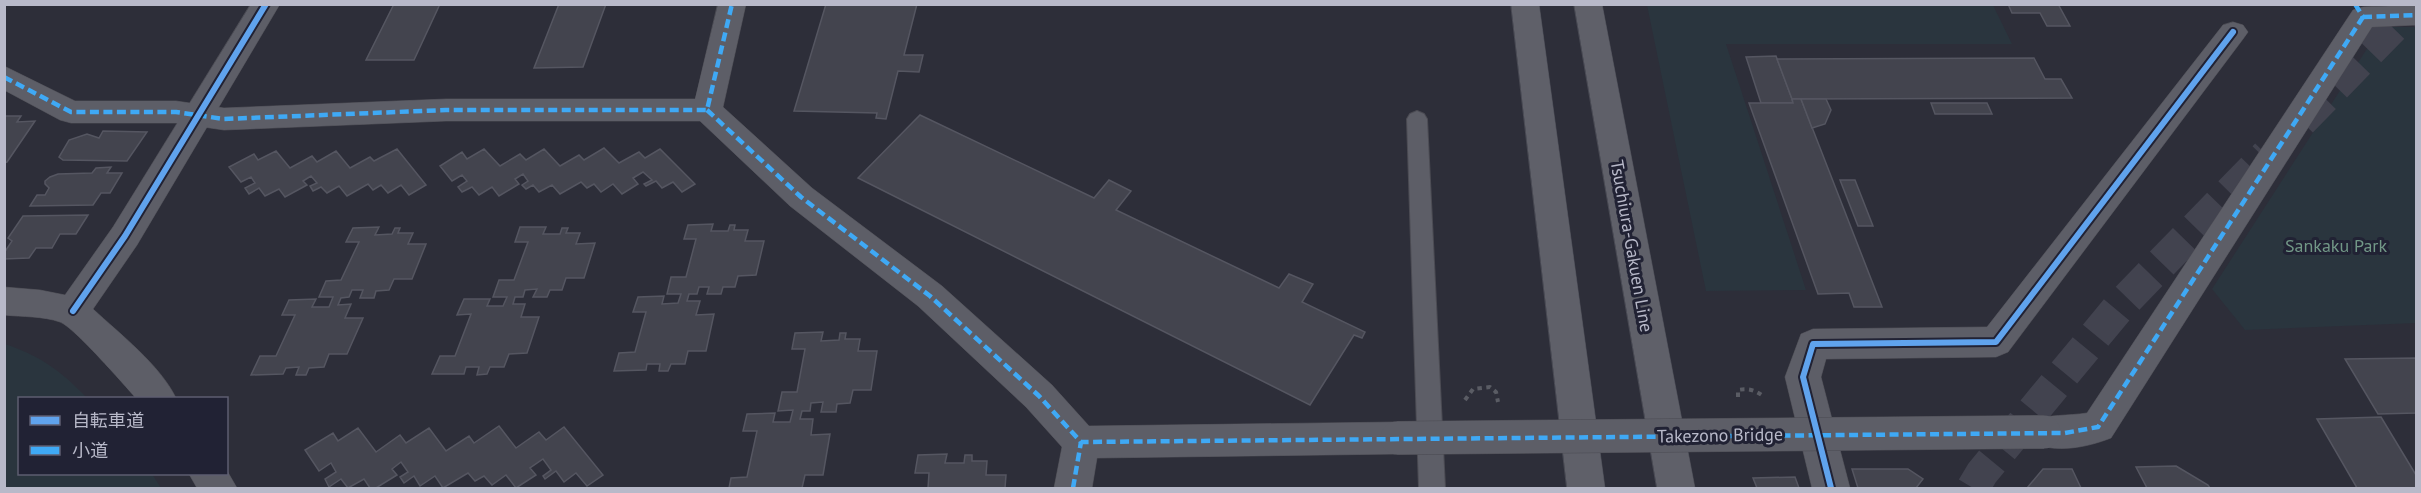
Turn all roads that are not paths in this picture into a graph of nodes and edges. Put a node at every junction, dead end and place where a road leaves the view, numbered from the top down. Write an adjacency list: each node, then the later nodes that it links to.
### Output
1 (266, 4): 10 (street)
2 (732, 4): 9 (street)
3 (1525, 4): 20 (main road)
4 (1588, 4): 21 (main road, Tsuchiura-Gakuen Line)
5 (2359, 10): 6 (street); 15 (street, Takezono Bridge, bridge)
6 (2416, 15)
7 (2233, 32): 22 (street)
8 (4, 77): 10 (street)
9 (706, 110): 10 (street); 15 (street)
10 (200, 115): 13 (street)
11 (1417, 119): 19 (lane)
12 (4, 301): 13 (street)
13 (73, 311): 14 (street)
14 (156, 397)
15 (1081, 442): 18 (street)
16 (209, 475): 17 (street)
17 (218, 489)
18 (1073, 489)
19 (1432, 489)
20 (1586, 489)
21 (1676, 489)
22 (1831, 489)

